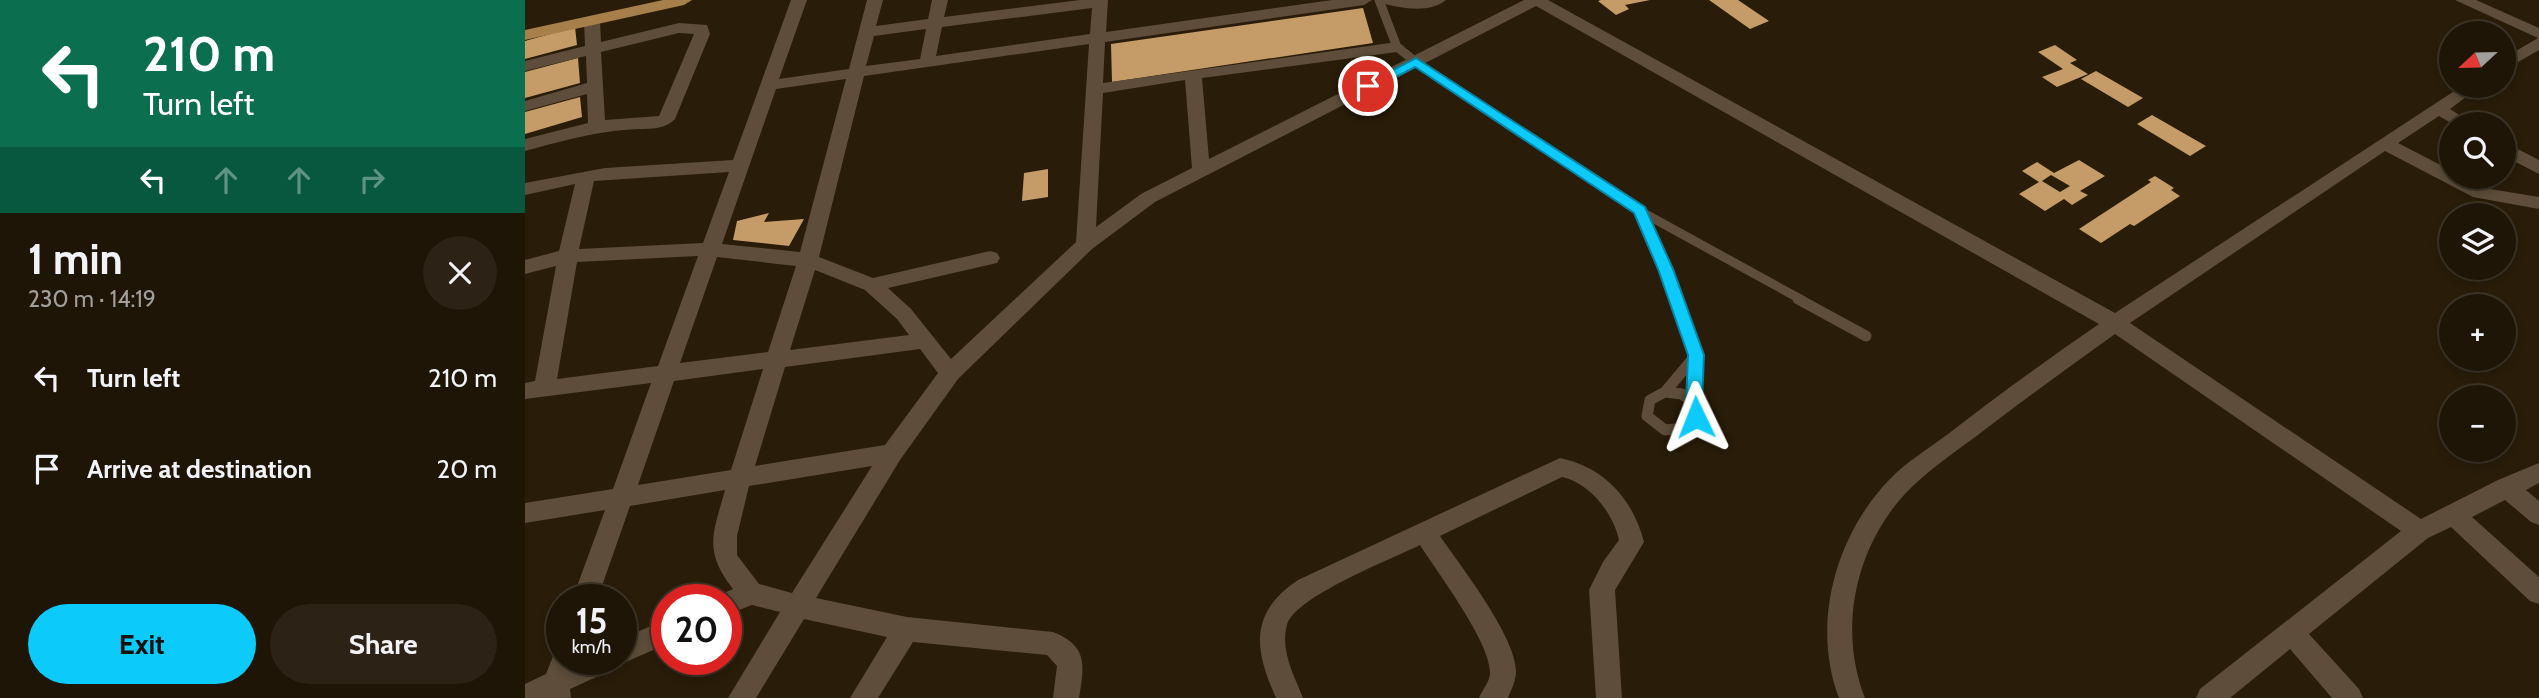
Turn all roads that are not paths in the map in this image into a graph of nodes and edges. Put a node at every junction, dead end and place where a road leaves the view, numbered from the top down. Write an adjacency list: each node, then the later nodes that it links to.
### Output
1 (684, 0): 12 (main road)
2 (799, 0): 27 (street)
3 (875, 0): 14 (street)
4 (940, 0): 13 (street)
5 (1364, 0): 17 (street)
6 (1379, 0): 20 (lane)
7 (1386, 0): 8 (street)
8 (1439, 0)
9 (1537, 0): 22 (street); 52 (street)
10 (2463, 0): 16 (street)
11 (1100, 1): 13 (street); 17 (street)
12 (592, 21): 15 (main road); 19 (street)
13 (935, 23): 14 (street); 23 (street)
14 (867, 32): 25 (street)
15 (529, 33)
16 (2539, 34)
17 (1098, 40): 23 (street); 29 (street)
18 (2539, 43): 21 (street)
19 (592, 47): 24 (street); 28 (street); 34 (street)
20 (1397, 47): 22 (lane); 26 (street)
21 (2517, 57)
22 (1416, 62): 40 (street); 44 (lane)
23 (927, 63): 25 (street)
24 (525, 66)
25 (857, 73): 27 (street); 49 (street)
26 (1193, 74): 29 (street); 40 (street)
27 (769, 85): 38 (street)
28 (596, 86): 31 (street); 34 (street)
29 (1094, 89): 45 (street)
30 (2455, 98): 32 (street)
31 (525, 106)
32 (2438, 109): 33 (street); 35 (street)
33 (2443, 112)
34 (597, 126): 36 (street)
35 (2385, 144): 43 (street); 52 (street)
36 (525, 145)
37 (2516, 155): 39 (street)
38 (740, 166): 41 (street); 46 (street)
39 (2539, 168)
40 (1201, 170): 45 (street)
41 (586, 177): 42 (street); 47 (street)
42 (525, 190)
43 (2539, 203)
44 (1640, 211): 53 (lane); 55 (lane)
45 (1084, 244): 57 (street)
46 (710, 250): 47 (street); 49 (street); 58 (street)
47 (568, 256): 50 (street); 59 (street)
48 (990, 258): 51 (street)
49 (808, 260): 51 (street); 56 (street)
50 (525, 267)
51 (873, 285): 54 (street)
52 (2115, 323): 71 (street); 87 (street)
53 (1866, 336)
54 (925, 341): 56 (street); 57 (street)
55 (1696, 355): 60 (lane); 61 (lane)
56 (778, 359): 58 (street); 64 (street)
57 (950, 373): 62 (street)
58 (665, 375): 59 (street); 66 (street)
59 (535, 389)
60 (1665, 392): 61 (lane); 61 (lane)
61 (1694, 404)
62 (892, 453): 64 (street); 76 (street)
63 (2539, 473): 65 (street)
64 (740, 477): 66 (street); 73 (street)
65 (2506, 487): 68 (street); 69 (street)
66 (621, 496): 67 (street); 72 (street)
67 (525, 513)
68 (2539, 515)
69 (2455, 516): 71 (street); 74 (street)
70 (1424, 531): 84 (street); 85 (street); 86 (street)
71 (2419, 531): 78 (street)
72 (591, 584)
73 (751, 593): 75 (street); 76 (street)
74 (2539, 593)
75 (742, 597)
76 (797, 606): 77 (street); 81 (street)
77 (907, 629): 82 (street); 83 (street)
78 (2291, 632): 88 (street); 89 (street)
79 (559, 680): 80 (street)
80 (525, 697)
81 (741, 698)
82 (863, 698)
83 (1066, 698)
84 (1290, 698)
85 (1492, 698)
86 (1609, 698)
87 (1852, 698)
88 (2209, 698)
89 (2350, 698)

